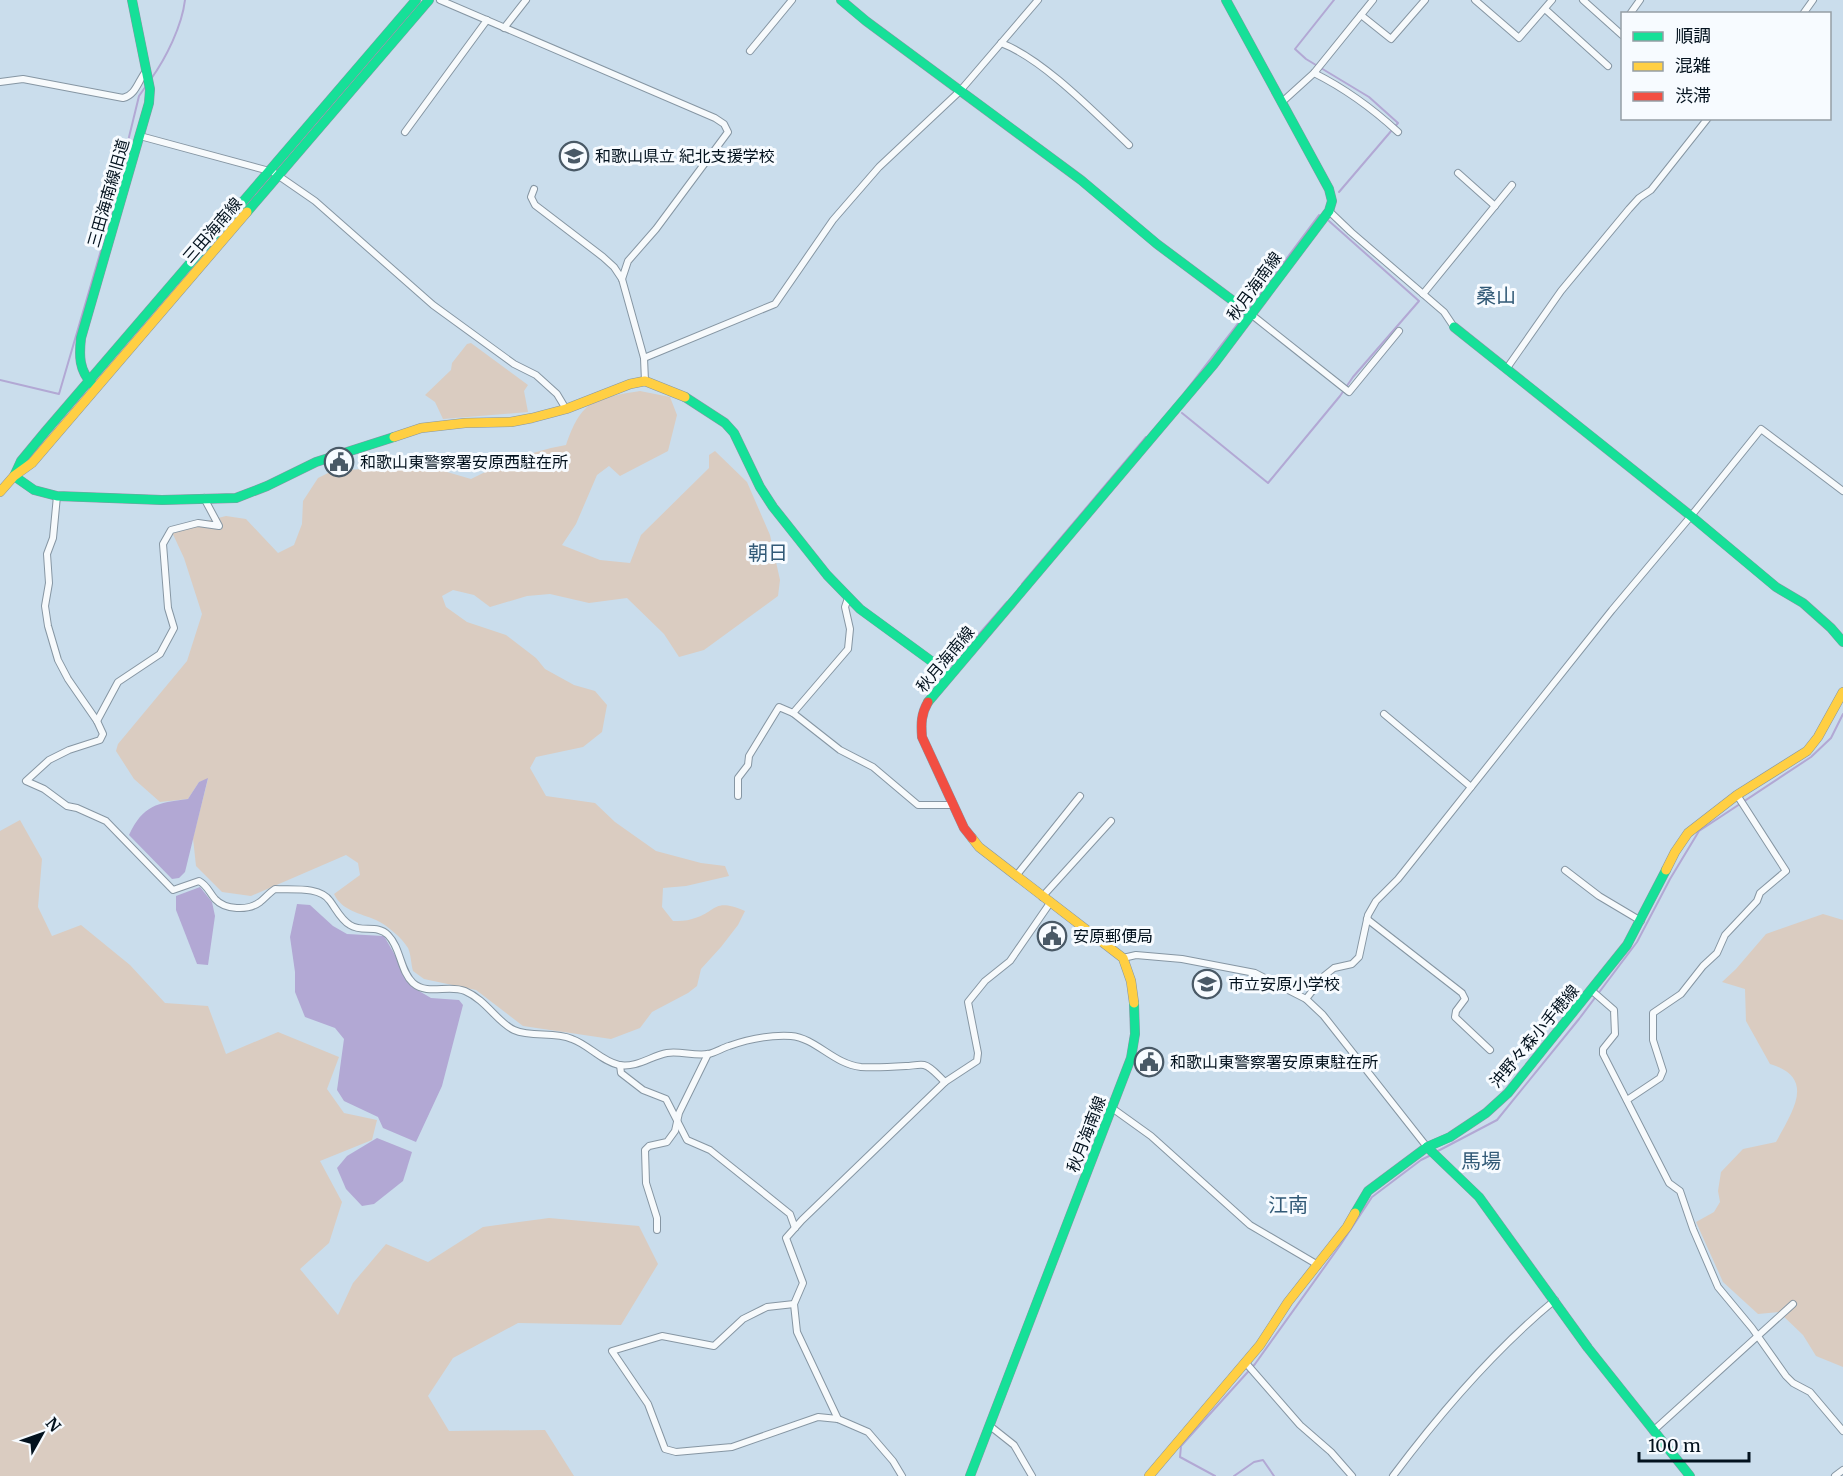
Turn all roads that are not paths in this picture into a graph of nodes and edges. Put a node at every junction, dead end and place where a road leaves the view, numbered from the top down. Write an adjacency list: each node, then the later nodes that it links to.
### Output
1 (132, 0): 23 (main road, 三田海南線旧道)
2 (416, 0): 33 (main road, 三田海南線)
3 (429, 0): 33 (main road, 三田海南線)
4 (440, 0): 17 (street)
5 (526, 0): 18 (street)
6 (792, 0): 21 (street)
7 (841, 0): 26 (main road)
8 (1038, 0): 20 (street)
9 (1226, 0): 27 (main road)
10 (1373, 0): 16 (street)
11 (1425, 0): 16 (street)
12 (1476, 0): 15 (street)
13 (1552, 0): 15 (street)
14 (1582, 0): 19 (street)
15 (1545, 9): 22 (street)
16 (1361, 15): 24 (street)
17 (487, 20): 18 (street); 29 (street)
18 (504, 28): 39 (street)
19 (1620, 32)
20 (1000, 43): 26 (street); 32 (street)
21 (750, 51)
22 (1608, 66)
23 (147, 73): 25 (street); 31 (main road, 三田海南線旧道)
24 (1314, 73): 27 (street); 30 (street)
25 (0, 82)
26 (960, 90): 41 (main road); 44 (street)
27 (1282, 102): 38 (main road)
28 (1706, 120): 45 (street)
29 (405, 132)
30 (1398, 132)
31 (140, 136): 33 (street); 47 (main road, 三田海南線旧道)
32 (1129, 145)
33 (275, 173): 47 (main road, 三田海南線); 48 (street)
34 (1458, 173): 37 (street)
35 (1512, 185): 37 (street)
36 (534, 189): 39 (street)
37 (1495, 206): 40 (street)
38 (1329, 211): 40 (street); 41 (main road, 秋月海南線)
39 (622, 279): 44 (street)
40 (1423, 294): 42 (street)
41 (1252, 315): 43 (street); 57 (main road, 秋月海南線)
42 (1454, 327): 45 (main road)
43 (1399, 331)
44 (644, 358): 46 (street)
45 (1507, 368): 54 (main road)
46 (645, 381): 48 (main road); 55 (main road)
47 (93, 384): 49 (main road, 三田海南線)
48 (566, 409): 53 (main road)
49 (14, 476): 51 (main road, 三田海南線); 52 (main road)
50 (1843, 491): 54 (street)
51 (0, 492)
52 (57, 496): 53 (main road); 61 (street)
53 (204, 498): 61 (street)
54 (1691, 516): 56 (main road); 62 (street)
55 (848, 598): 57 (main road); 59 (street)
56 (1843, 642)
57 (949, 674): 66 (main road, 秋月海南線)
58 (1843, 692): 63 (main road, 沖野々森小手穂線)
59 (793, 713): 64 (street); 66 (street)
60 (1384, 714): 62 (street)
61 (97, 720): 78 (street)
62 (1471, 787): 71 (street)
63 (1737, 795): 72 (main road, 沖野々森小手穂線); 80 (street)
64 (738, 796)
65 (1080, 796): 69 (street)
66 (953, 805): 69 (main road, 秋月海南線)
67 (1111, 821): 70 (street)
68 (1565, 870): 72 (street)
69 (1016, 876): 70 (main road, 秋月海南線)
70 (1046, 900): 73 (main road, 秋月海南線); 79 (street)
71 (1367, 919): 75 (street); 76 (street)
72 (1641, 921): 74 (main road, 沖野々森小手穂線)
73 (1123, 958): 75 (street); 81 (main road, 秋月海南線)
74 (1592, 990): 80 (street); 83 (main road, 沖野々森小手穂線)
75 (1306, 999): 83 (street)
76 (1490, 1050)
77 (708, 1054): 78 (street); 79 (street); 82 (street)
78 (620, 1065): 82 (street)
79 (945, 1082): 84 (street)
80 (1627, 1100): 90 (street)
81 (1112, 1108): 86 (street); 93 (main road, 秋月海南線)
82 (677, 1122): 84 (street); 85 (street)
83 (1427, 1147): 86 (main road, 沖野々森小手穂線); 87 (main road)
84 (795, 1228): 88 (street)
85 (657, 1230)
86 (1318, 1265): 91 (main road, 沖野々森小手穂線)
87 (1555, 1300): 94 (main road); 102 (street)
88 (794, 1304): 92 (street); 92 (street)
89 (1793, 1304): 90 (street)
90 (1759, 1337): 94 (street); 95 (street)
91 (1245, 1362): 100 (main road, 沖野々森小手穂線); 101 (street)
92 (838, 1419): 97 (street)
93 (990, 1426): 98 (main road, 秋月海南線); 99 (street)
94 (1653, 1431): 103 (main road)
95 (1843, 1431)
96 (1843, 1470): 104 (street)
97 (902, 1476)
98 (970, 1476)
99 (1032, 1476)
100 (1149, 1476)
101 (1352, 1476)
102 (1393, 1476)
103 (1690, 1476)
104 (1835, 1476)

